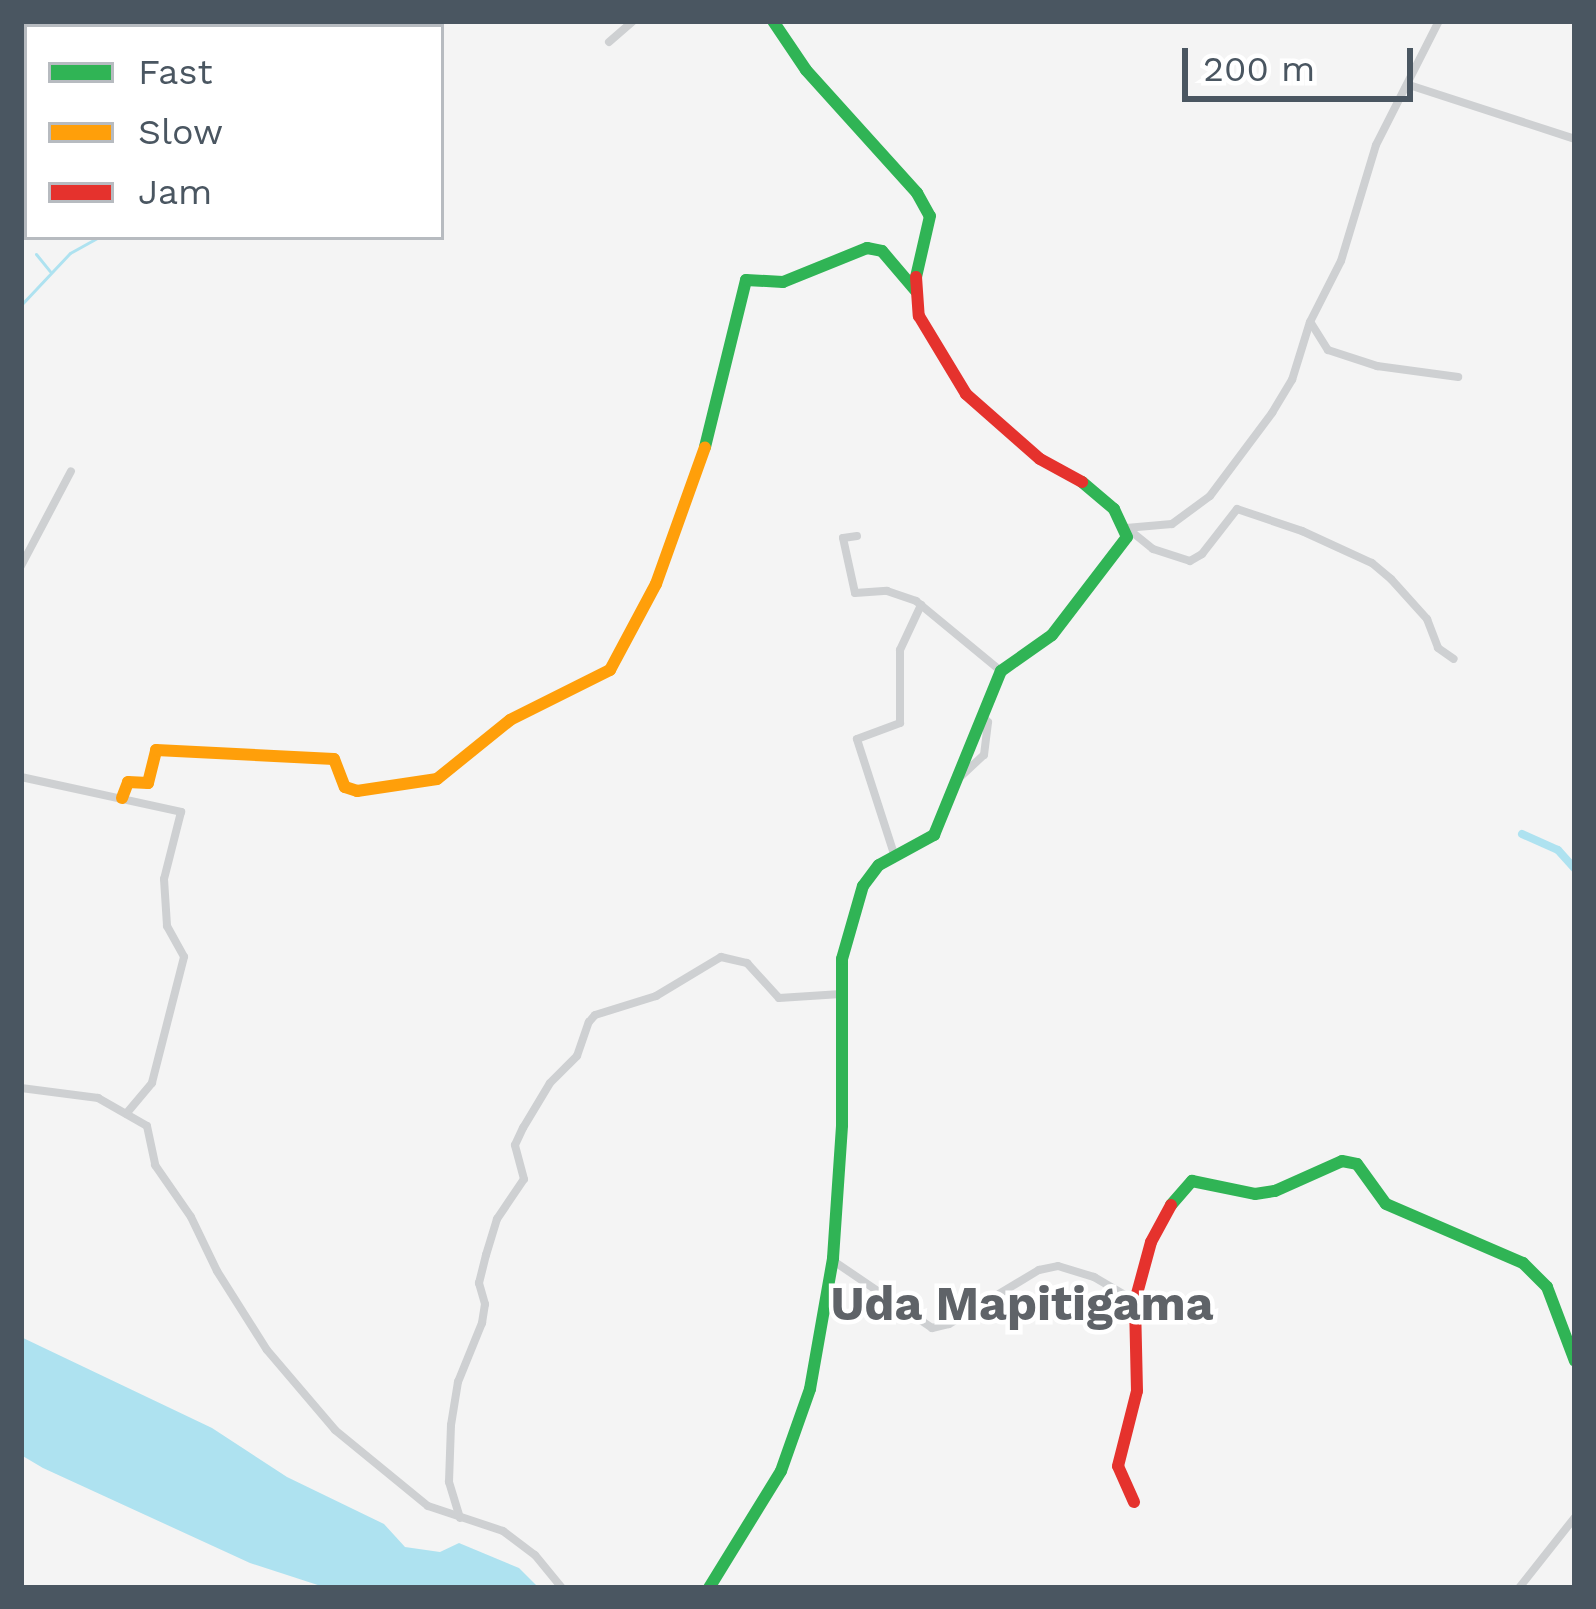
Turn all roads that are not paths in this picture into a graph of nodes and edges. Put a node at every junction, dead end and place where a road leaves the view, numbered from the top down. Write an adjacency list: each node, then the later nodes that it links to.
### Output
1 (633, 21): 4 (street)
2 (773, 21): 7 (street)
3 (1439, 21): 5 (street)
4 (609, 42)
5 (1409, 85): 6 (street); 8 (street)
6 (1575, 139)
7 (916, 291): 11 (street); 18 (street)
8 (1310, 322): 9 (street); 11 (street)
9 (1458, 377)
10 (71, 471): 13 (street)
11 (1126, 528): 15 (street); 16 (street)
12 (857, 536): 14 (street)
13 (21, 566)
14 (921, 605): 16 (street); 19 (street)
15 (1454, 659)
16 (1001, 671): 19 (street)
17 (21, 777): 18 (street)
18 (122, 798): 22 (street)
19 (895, 859): 20 (street)
20 (841, 994): 23 (street); 28 (street)
21 (21, 1088): 22 (street)
22 (126, 1114): 28 (street)
23 (830, 1259): 24 (street); 30 (street)
24 (1135, 1301): 25 (street); 26 (street)
25 (1575, 1360)
26 (1134, 1502)
27 (1575, 1517): 31 (street)
28 (460, 1518): 29 (street)
29 (562, 1588)
30 (709, 1588)
31 (1519, 1588)

